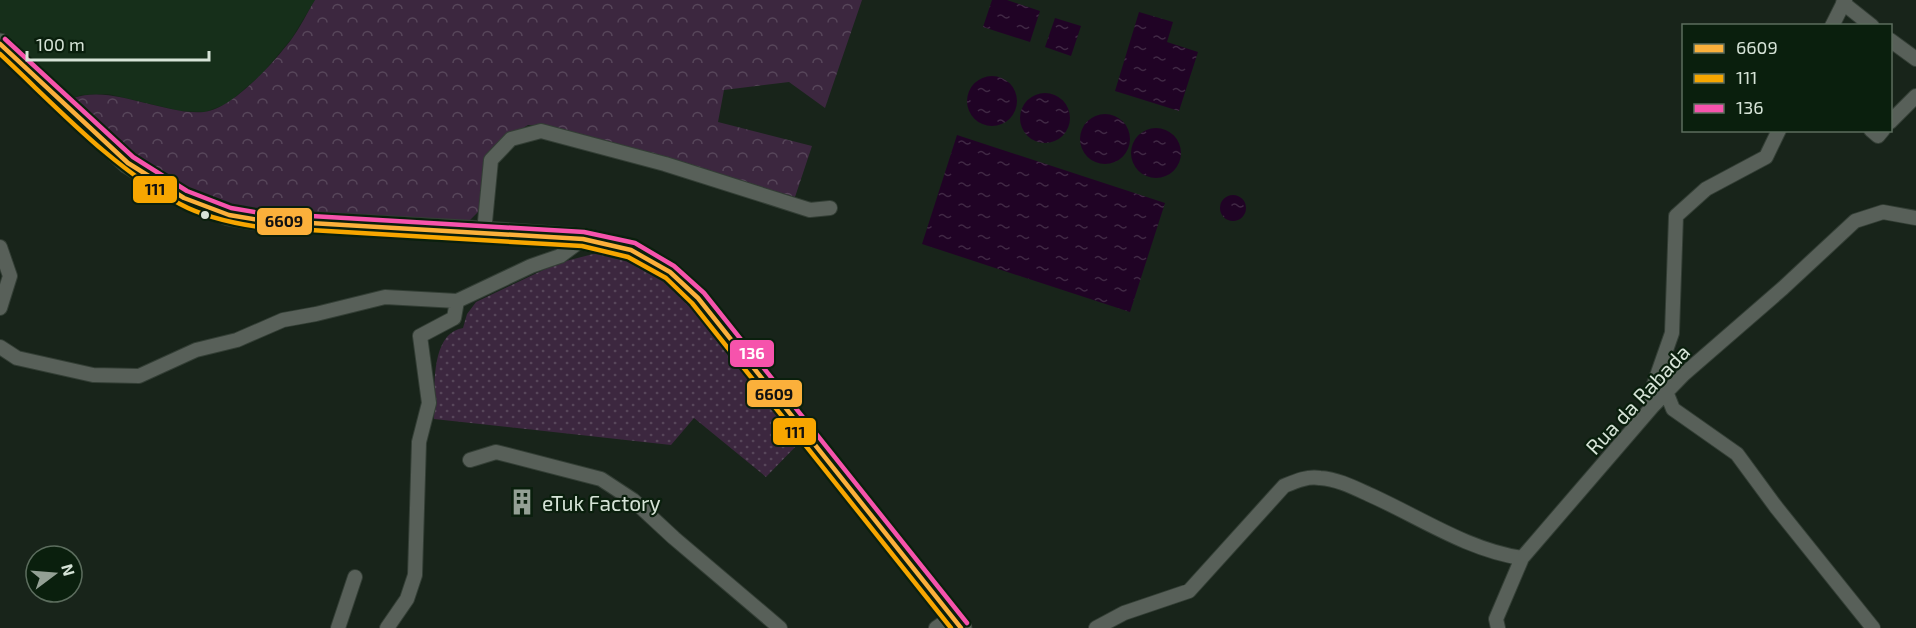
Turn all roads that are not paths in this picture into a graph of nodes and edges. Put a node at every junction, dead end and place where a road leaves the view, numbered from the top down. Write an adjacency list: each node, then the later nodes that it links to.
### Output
1 (1844, 2): 2 (street); 3 (street)
2 (1833, 24)
3 (1870, 24)
4 (1892, 41): 6 (street)
5 (0, 44): 12 (main road)
6 (1916, 59)
7 (1916, 96): 8 (street)
8 (1892, 120)
9 (1778, 132): 19 (street)
10 (830, 208): 12 (street)
11 (1916, 218): 18 (street, Rua da Rabada)
12 (484, 232): 13 (main road)
13 (583, 238): 15 (street); 23 (main road)
14 (0, 247): 16 (street)
15 (457, 301): 17 (street); 25 (street)
16 (0, 308)
17 (0, 347)
18 (1667, 394): 19 (street, Rua da Rabada); 29 (street)
19 (1652, 407): 21 (street, Rua da Rabada)
20 (470, 460): 26 (street)
21 (1522, 558): 27 (street); 28 (street, Rua da Rabada)
22 (355, 577): 24 (street)
23 (950, 624)
24 (338, 628)
25 (387, 628)
26 (780, 628)
27 (1096, 628)
28 (1498, 628)
29 (1873, 628)

